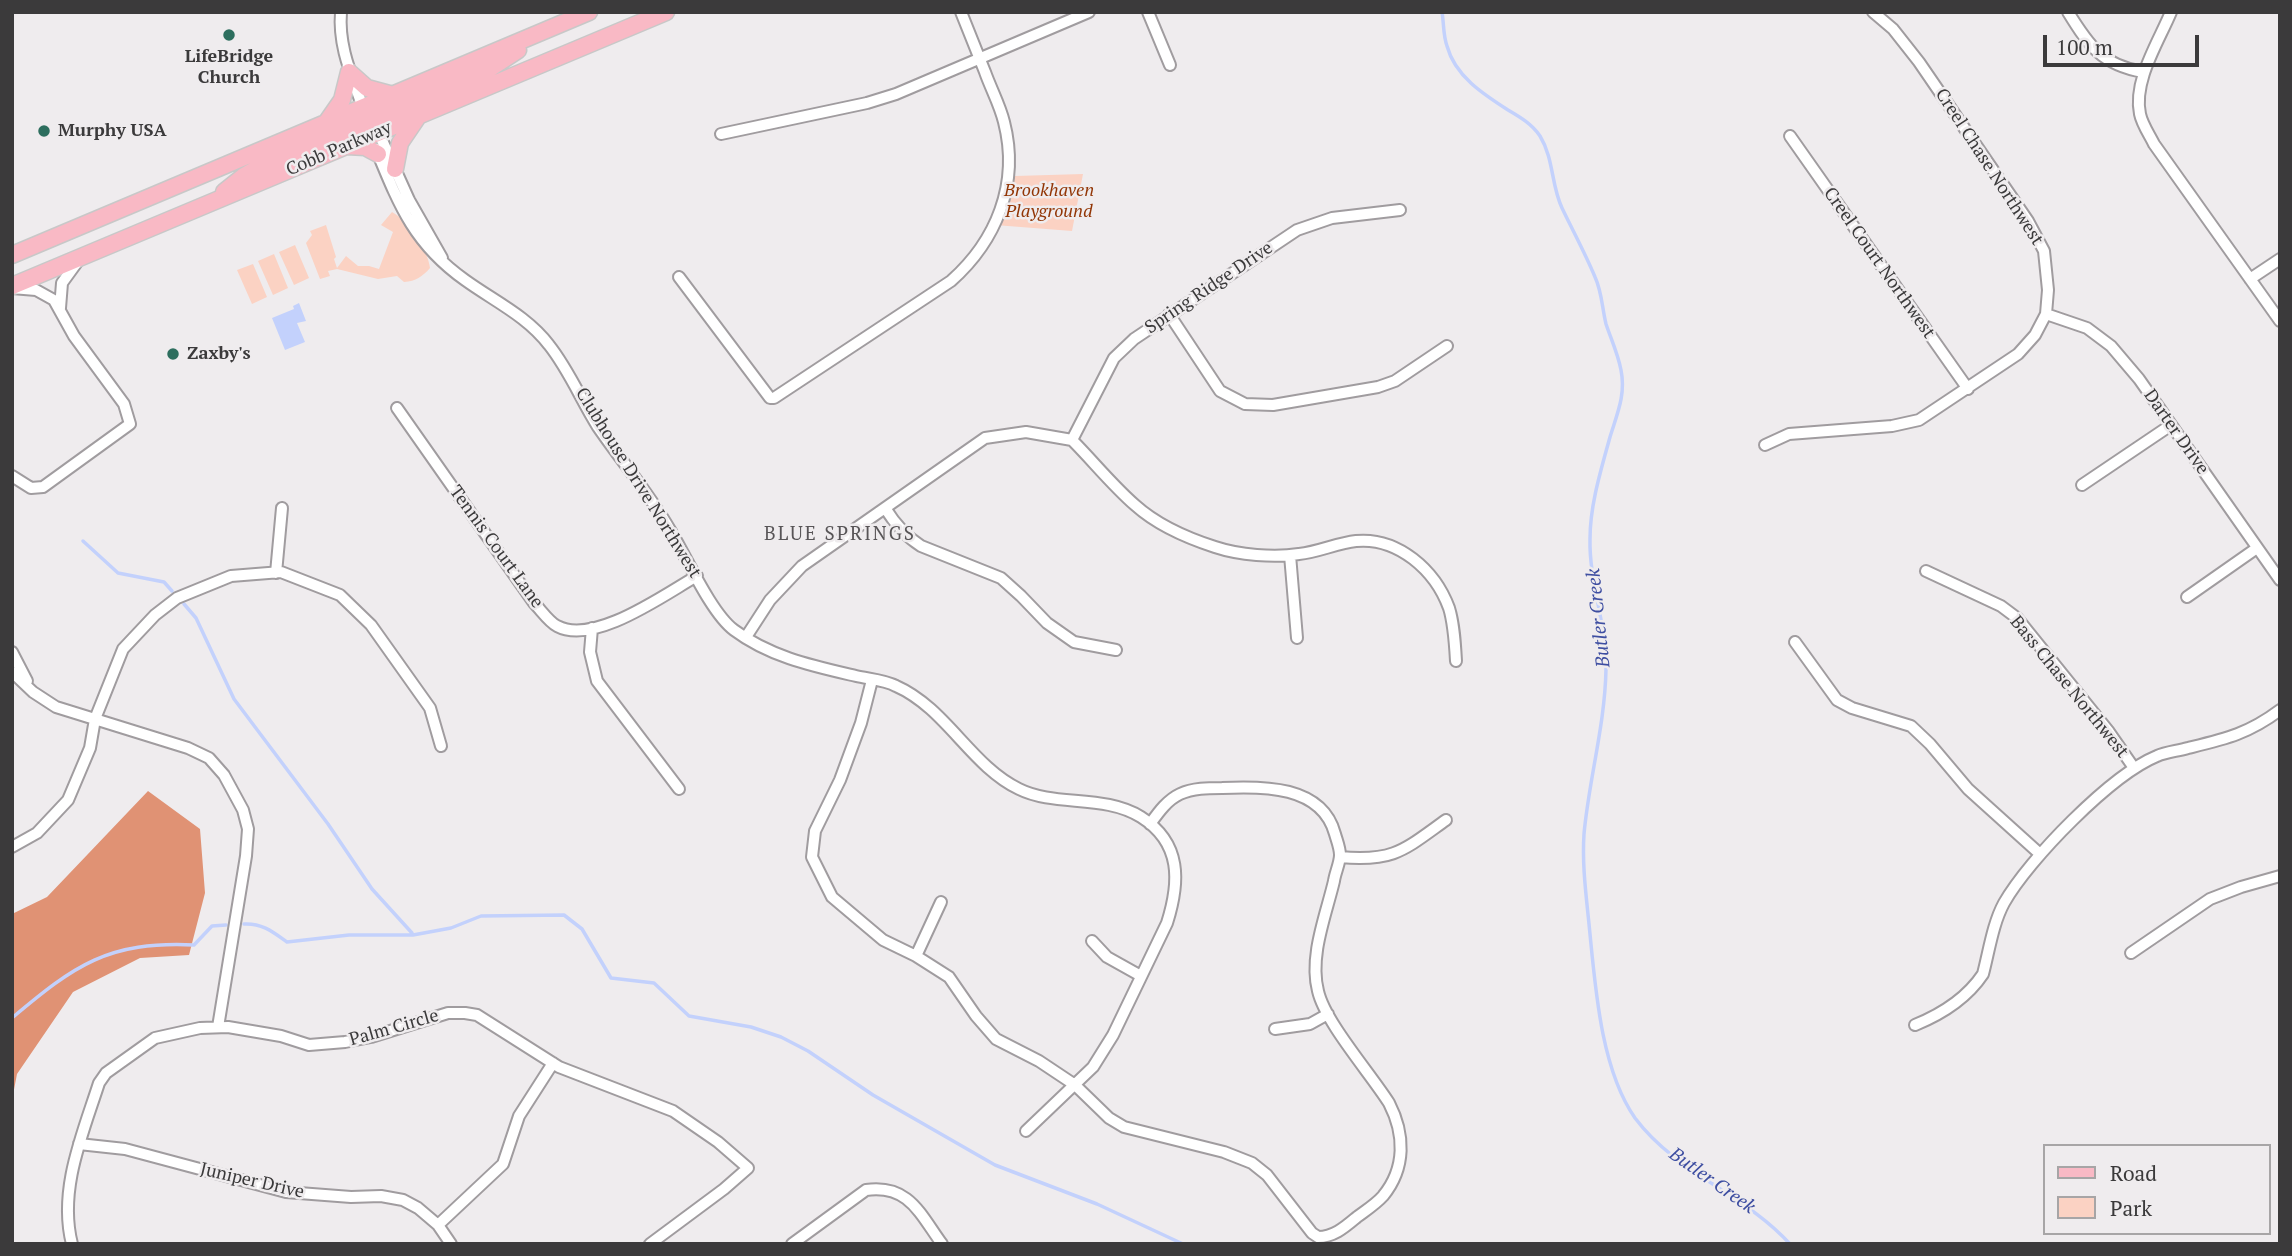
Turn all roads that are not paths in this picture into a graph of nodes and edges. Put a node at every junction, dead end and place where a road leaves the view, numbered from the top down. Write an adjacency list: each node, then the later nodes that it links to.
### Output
1 (341, 12): 13 (street)
2 (589, 12): 10 (main road, Cobb Parkway)
3 (666, 12): 16 (main road, Cobb Parkway)
4 (961, 12): 11 (street)
5 (1089, 12): 11 (street)
6 (1148, 12): 12 (street)
7 (1873, 12): 35 (street, Creel Chase Northwest)
8 (2068, 12): 14 (street)
9 (2171, 12): 14 (street)
10 (534, 36): 15 (main road, Cobb Parkway); 18 (main road)
11 (980, 59): 19 (street); 30 (street)
12 (1170, 65)
13 (349, 72): 15 (main road); 17 (main road); 18 (street)
14 (2143, 72): 31 (street)
15 (393, 95): 18 (main road, Cobb Parkway)
16 (419, 116): 18 (main road, Cobb Parkway); 23 (main road)
17 (326, 123): 18 (main road, Cobb Parkway); 26 (main road, Cobb Parkway)
18 (370, 124): 21 (main road, Cobb Parkway); 22 (street, Clubhouse Drive Northwest); 23 (street, Clubhouse Drive Northwest); 24 (main road)
19 (721, 134)
20 (1790, 136): 38 (street, Creel Court Northwest)
21 (345, 147): 22 (main road); 24 (main road, Cobb Parkway)
22 (378, 154): 29 (street, Clubhouse Drive Northwest)
23 (395, 169): 29 (street, Clubhouse Drive Northwest)
24 (215, 201): 27 (main road, Cobb Parkway)
25 (1399, 210): 34 (street, Spring Ridge Drive)
26 (12, 255)
27 (82, 257): 32 (main road, Cobb Parkway); 33 (street)
28 (2280, 259): 31 (street)
29 (445, 263): 51 (street, Clubhouse Drive Northwest)
30 (679, 277)
31 (2250, 279): 36 (street)
32 (12, 287): 33 (street)
33 (60, 308): 43 (street)
34 (1169, 314): 37 (street); 41 (street, Spring Ridge Drive)
35 (2046, 314): 38 (street); 40 (street, Darter Drive)
36 (2280, 321)
37 (1447, 346)
38 (1968, 389): 42 (street)
39 (397, 408): 54 (street, Tennis Court Lane)
40 (2171, 425): 44 (street); 47 (street, Darter Drive)
41 (1072, 440): 46 (street); 48 (street)
42 (1765, 445)
43 (12, 476)
44 (2082, 485)
45 (282, 508): 50 (street)
46 (885, 508): 55 (street); 58 (street)
47 (2257, 548): 52 (street, Darter Drive); 53 (street)
48 (1290, 555): 56 (street); 60 (street)
49 (1926, 571): 67 (street, Bass Chase Northwest)
50 (276, 573): 65 (street); 66 (street)
51 (697, 576): 54 (street, Tennis Court Lane); 55 (street, Clubhouse Drive Northwest)
52 (2280, 580)
53 (2187, 597)
54 (592, 628): 68 (street)
55 (746, 637): 62 (street, Clubhouse Drive Northwest)
56 (1297, 638)
57 (1795, 642): 72 (street)
58 (1116, 650)
59 (12, 652): 63 (street)
60 (1456, 660)
61 (12, 672): 63 (street)
62 (872, 680): 70 (street, Clubhouse Drive Northwest); 78 (street)
63 (31, 690): 65 (street)
64 (2280, 710): 67 (street)
65 (95, 719): 71 (street); 82 (street)
66 (441, 746)
67 (2134, 768): 72 (street)
68 (679, 789)
69 (1446, 820): 73 (street)
70 (1150, 824): 73 (street); 79 (street, Clubhouse Drive Northwest)
71 (12, 847)
72 (2040, 854): 81 (street)
73 (1340, 857): 80 (street)
74 (2280, 876): 77 (street)
75 (941, 902): 78 (street)
76 (1092, 941): 79 (street)
77 (2131, 953)
78 (916, 956): 85 (street)
79 (1141, 976): 85 (street, Clubhouse Drive Northwest)
80 (1328, 1014): 83 (street); 85 (street)
81 (1916, 1025)
82 (218, 1027): 84 (street, Palm Circle); 87 (street, Palm Circle)
83 (1275, 1029)
84 (553, 1063): 88 (street); 91 (street, Palm Circle)
85 (1075, 1085): 86 (street, Clubhouse Drive Northwest)
86 (1026, 1131)
87 (79, 1144): 88 (street, Juniper Drive); 89 (street, Palm Circle)
88 (438, 1225): 90 (street, Juniper Drive)
89 (72, 1244)
90 (451, 1244)
91 (650, 1244)
92 (792, 1244): 93 (street)
93 (942, 1244)

